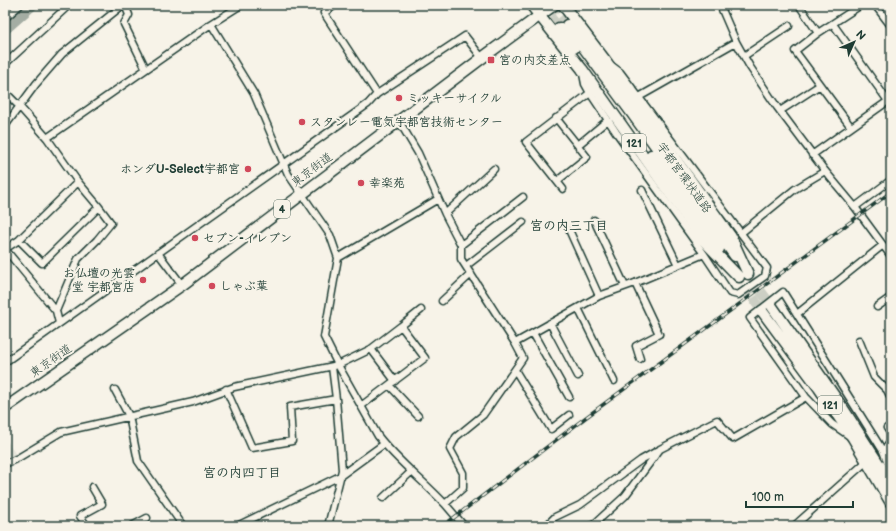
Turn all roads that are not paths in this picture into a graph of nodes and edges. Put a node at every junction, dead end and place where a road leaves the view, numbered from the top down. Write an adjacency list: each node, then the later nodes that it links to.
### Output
1 (20, 5): 14 (street)
2 (69, 5): 25 (street)
3 (124, 5): 27 (street); 34 (street)
4 (241, 5): 15 (street)
5 (335, 5): 31 (street)
6 (531, 5): 13 (highway, 121)
7 (554, 5): 13 (highway, 東京街道 / 4)
8 (563, 5): 24 (highway, 121)
9 (720, 5): 21 (street)
10 (799, 5): 20 (street)
11 (861, 5): 16 (street)
12 (875, 5): 19 (street)
13 (540, 16): 23 (highway, 東京街道 / 4); 26 (highway, 121)
14 (5, 18)
15 (211, 24): 27 (street); 44 (street)
16 (833, 24): 20 (street); 33 (street)
17 (563, 26): 72 (highway, 宇都宮環状道路 / 121)
18 (789, 26): 22 (street)
19 (891, 26)
20 (818, 33): 28 (street)
21 (736, 42): 22 (street); 32 (street)
22 (744, 56): 35 (street)
23 (482, 58): 31 (street); 38 (highway, 東京街道 / 4)
24 (605, 60): 32 (street); 72 (highway, 121)
25 (5, 64)
26 (582, 69): 30 (street); 72 (highway, 121)
27 (146, 70): 41 (street)
28 (820, 85): 35 (street); 40 (street)
29 (5, 92): 34 (street)
30 (590, 93): 36 (street); 37 (street)
31 (377, 94): 44 (street)
32 (639, 96): 61 (street)
33 (889, 100): 40 (street)
34 (19, 106): 39 (street); 41 (street)
35 (780, 111): 43 (street)
36 (556, 118): 42 (street); 49 (street)
37 (608, 120): 42 (street); 66 (street)
38 (399, 121): 52 (highway, 東京街道 / 4); 54 (street)
39 (5, 126)
40 (851, 128): 43 (street)
41 (47, 138): 48 (street)
42 (578, 145): 49 (street)
43 (812, 155): 46 (street)
44 (284, 164): 52 (street); 65 (street)
45 (494, 169): 57 (street)
46 (824, 171): 56 (street); 61 (street)
47 (891, 180): 56 (street)
48 (78, 182): 55 (street); 62 (street)
49 (557, 182): 50 (street)
50 (563, 189)
51 (642, 190): 69 (street)
52 (301, 195): 68 (street); 74 (highway, 東京街道 / 4)
53 (523, 197): 63 (street)
54 (438, 199): 57 (street); 68 (street)
55 (99, 207): 62 (street); 82 (street)
56 (854, 207): 64 (street)
57 (445, 214): 63 (street)
58 (594, 220): 75 (street)
59 (523, 222): 70 (street)
60 (570, 232): 76 (street)
61 (741, 232): 66 (street)
62 (19, 240): 82 (street)
63 (461, 245): 70 (street)
64 (883, 245): 67 (street); 83 (street)
65 (158, 253): 74 (street); 84 (street)
66 (704, 254): 69 (street)
67 (891, 256)
68 (338, 258): 93 (street)
69 (678, 265): 73 (street)
70 (466, 266): 71 (street)
71 (471, 274): 78 (street); 89 (street)
72 (746, 279)
73 (635, 283): 75 (street); 91 (street)
74 (182, 285): 106 (highway, 東京街道 / 4)
75 (625, 286): 76 (street)
76 (599, 296): 80 (street)
77 (891, 297): 79 (street)
78 (442, 301)
79 (877, 307)
80 (578, 308): 85 (street); 97 (street)
81 (421, 310): 86 (street)
82 (56, 311): 84 (street)
83 (797, 314): 102 (street); 116 (street)
84 (59, 323): 92 (street)
85 (550, 323): 87 (street); 95 (street)
86 (401, 326): 90 (street); 96 (street)
87 (532, 333): 89 (street); 101 (street)
88 (858, 340): 104 (street)
89 (515, 343): 94 (street)
90 (371, 349): 93 (street); 96 (street)
91 (640, 359)
92 (5, 362)
93 (335, 366): 99 (street); 103 (street); 105 (street)
94 (515, 370): 107 (street); 125 (street)
95 (578, 376)
96 (395, 381): 98 (street)
97 (614, 381)
98 (389, 385): 105 (street); 109 (street)
99 (226, 389): 103 (street); 108 (street)
100 (115, 390): 108 (street)
101 (569, 397)
102 (806, 397): 112 (street); 115 (street)
103 (336, 398): 120 (street)
104 (891, 398)
105 (361, 406): 114 (street)
106 (5, 408)
107 (569, 415)
108 (129, 416): 118 (street); 129 (street)
109 (418, 416)
110 (891, 425): 111 (street)
111 (891, 434)
112 (853, 438): 117 (highway, 121); 121 (highway, 121)
113 (891, 442): 116 (street)
114 (384, 444): 119 (street); 120 (street)
115 (660, 449): 133 (street); 134 (street)
116 (883, 451): 121 (street)
117 (866, 461): 124 (highway, 121); 135 (street)
118 (5, 464)
119 (411, 472): 123 (street); 125 (street)
120 (340, 476): 130 (street); 131 (street)
121 (890, 481)
122 (92, 487): 127 (street)
123 (383, 498)
124 (891, 503)
125 (445, 504): 132 (street)
126 (147, 518): 128 (street)
127 (87, 526)
128 (132, 526)
129 (183, 526)
130 (236, 526)
131 (328, 526)
132 (464, 526)
133 (546, 526)
134 (592, 526)
135 (794, 526)

